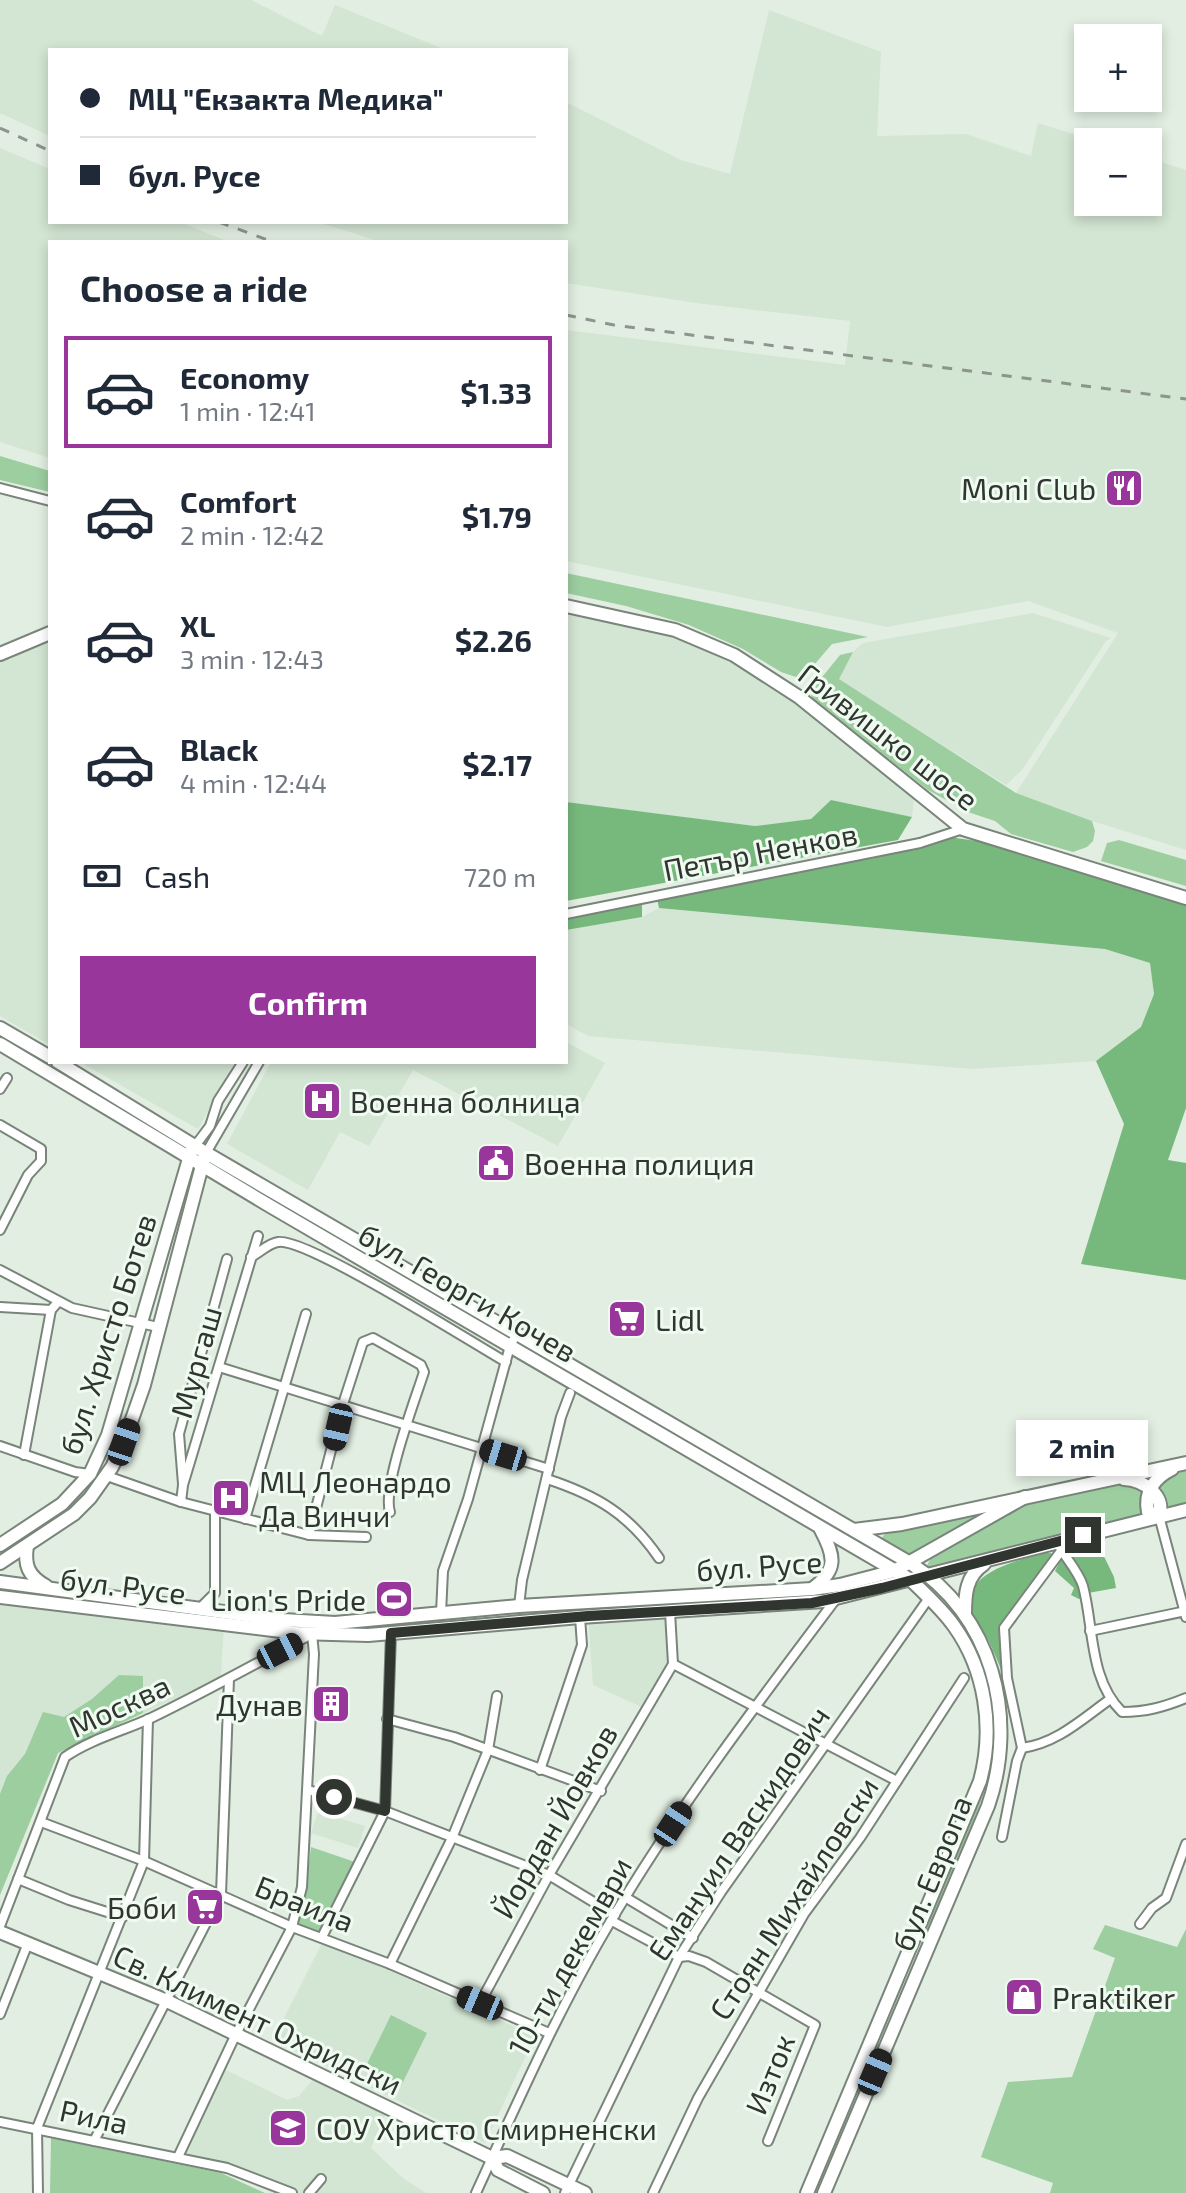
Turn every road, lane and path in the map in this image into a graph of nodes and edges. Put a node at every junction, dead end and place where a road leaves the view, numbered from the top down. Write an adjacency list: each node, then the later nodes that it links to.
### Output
1 (0, 488): 2 (street)
2 (48, 500)
3 (568, 606): 6 (main road, Гривишко шосе)
4 (48, 634): 5 (main road)
5 (0, 654)
6 (963, 829): 7 (main road, Гривишко шосе); 8 (street, Петър Ненков)
7 (1186, 898)
8 (568, 914)
9 (0, 1028): 11 (main road)
10 (0, 1044): 18 (main road, бул. Георги Кочев)
11 (48, 1056)
12 (61, 1064): 18 (main road, бул. Георги Кочев)
13 (242, 1064): 18 (street)
14 (258, 1064): 18 (street)
15 (7, 1078): 16 (street)
16 (0, 1089)
17 (0, 1125): 19 (street)
18 (198, 1156): 25 (main road, бул. Георги Кочев); 29 (main road, бул. Христо Ботев); 30 (main road, бул. Христо Ботев); 32 (main road, бул. Георги Кочев)
19 (0, 1230)
20 (258, 1236): 21 (street, Мургаш)
21 (251, 1257): 31 (street); 35 (street, Мургаш)
22 (227, 1259): 49 (street)
23 (0, 1270): 24 (street)
24 (58, 1302): 27 (street); 29 (street)
25 (436, 1302): 31 (street); 33 (main road, бул. Георги Кочев)
26 (0, 1307): 27 (street)
27 (51, 1310): 42 (street)
28 (306, 1314): 36 (street)
29 (141, 1324): 30 (street); 45 (main road, бул. Христо Ботев)
30 (158, 1327): 46 (main road, бул. Христо Ботев)
31 (447, 1327): 34 (street)
32 (517, 1333): 33 (street); 59 (main road, бул. Георги Кочев)
33 (510, 1346): 34 (street); 58 (main road, бул. Георги Кочев)
34 (506, 1362): 41 (street)
35 (219, 1367): 36 (street); 49 (street, Мургаш)
36 (284, 1386): 38 (street); 57 (street)
37 (570, 1393): 44 (street)
38 (343, 1404): 39 (street); 39 (street); 60 (street)
39 (405, 1424): 41 (street); 55 (street)
40 (0, 1446): 42 (street)
41 (480, 1448): 44 (street); 81 (street)
42 (24, 1455): 45 (street)
43 (1186, 1464): 48 (main road, бул. Русе); 50 (main road)
44 (549, 1469): 47 (street)
45 (90, 1474): 62 (main road, бул. Христо Ботев)
46 (107, 1476): 52 (street); 63 (main road, бул. Христо Ботев)
47 (547, 1479): 65 (street); 78 (street)
48 (1101, 1480): 50 (main road); 51 (main road, бул. Русе)
49 (183, 1485): 52 (street, Мургаш)
50 (1150, 1488): 56 (main road)
51 (1025, 1497): 59 (main road, бул. Русе); 68 (main road, бул. Русе)
52 (181, 1502): 54 (street)
53 (1186, 1510): 56 (main road, бул. Русе)
54 (215, 1511): 57 (street); 79 (street)
55 (390, 1512)
56 (1159, 1516): 64 (main road, бул. Русе); 82 (street)
57 (245, 1519): 60 (street)
58 (819, 1527): 69 (main road, бул. Георги Кочев); 73 (main road)
59 (854, 1530): 68 (main road, бул. Георги Кочев)
60 (309, 1535): 61 (street)
61 (366, 1537)
62 (0, 1545)
63 (27, 1546): 67 (main road, бул. Христо Ботев); 74 (main road)
64 (1059, 1546): 66 (main road, бул. Русе); 86 (street); 100 (street)
65 (659, 1558)
66 (994, 1558): 70 (main road, бул. Русе); 83 (main road)
67 (0, 1563)
68 (910, 1563): 69 (main road, бул. Русе); 70 (main road, бул. Георги Кочев)
69 (894, 1571): 71 (main road, бул. Георги Кочев); 73 (main road, бул. Русе)
70 (930, 1575): 71 (main road, бул. Русе); 83 (main road, бул. Европа)
71 (911, 1580): 76 (main road, бул. Европа); 77 (main road, бул. Русе)
72 (0, 1582): 74 (main road, бул. Русе)
73 (812, 1589): 78 (main road, бул. Русе)
74 (56, 1591): 79 (main road, бул. Русе)
75 (0, 1597): 85 (main road, бул. Русе)
76 (929, 1598): 99 (street, Емануил Васкидович); 148 (main road, бул. Европа)
77 (836, 1599): 80 (main road, бул. Русе); 96 (street, 10-ти декември)
78 (519, 1606): 81 (main road, бул. Русе)
79 (200, 1608): 85 (main road, бул. Русе)
80 (670, 1612): 84 (main road, бул. Русе); 90 (street)
81 (441, 1613): 85 (main road, бул. Русе)
82 (1186, 1613): 86 (street)
83 (965, 1614): 149 (main road, бул. Европа)
84 (580, 1617): 87 (main road, бул. Русе); 102 (street)
85 (283, 1625): 88 (main road, бул. Русе); 89 (street)
86 (1090, 1631): 95 (street)
87 (391, 1633): 88 (main road, бул. Русе); 98 (street)
88 (312, 1634): 89 (street, Москва); 104 (street)
89 (280, 1651): 92 (street, Москва)
90 (673, 1664): 96 (street); 105 (street, Йордан Йовков)
91 (964, 1678): 103 (street, Стоян Михайловски)
92 (229, 1679): 97 (street, Москва); 114 (street)
93 (497, 1696): 101 (street)
94 (1186, 1698): 95 (street)
95 (1109, 1700): 100 (street)
96 (756, 1705): 99 (street); 115 (street, 10-ти декември)
97 (148, 1719): 107 (street, Москва); 111 (street)
98 (387, 1719): 101 (street); 106 (street)
99 (824, 1744): 103 (street); 122 (street, Емануил Васкидович)
100 (1022, 1748): 108 (street)
101 (488, 1750): 102 (street); 109 (street)
102 (540, 1770): 105 (street)
103 (897, 1781): 127 (street, Стоян Михайловски)
104 (308, 1790): 106 (street); 119 (street)
105 (601, 1791): 112 (street, Йордан Йовков)
106 (385, 1811): 109 (street); 121 (street)
107 (41, 1822): 111 (street, Браила); 113 (street, Москва)
108 (1002, 1837)
109 (452, 1838): 112 (street); 125 (street)
110 (1186, 1844): 118 (street)
111 (144, 1861): 114 (street, Браила); 116 (street)
112 (549, 1875): 117 (street); 129 (street, Йордан Йовков)
113 (18, 1879): 116 (street); 120 (street, Москва)
114 (221, 1894): 119 (street, Браила); 128 (street)
115 (625, 1897): 117 (street, 10-ти декември); 122 (street)
116 (123, 1917): 126 (street)
117 (613, 1918): 124 (street); 131 (street, 10-ти декември)
118 (1140, 1924)
119 (292, 1927): 121 (street, Браила); 132 (street)
120 (0, 1929): 123 (main road, Св. Климент Охридски)
121 (322, 1937): 125 (street, Браила)
122 (693, 1938): 124 (street, Емануил Васкидович)
123 (28, 1943): 126 (main road, Св. Климент Охридски); 130 (street)
124 (679, 1957): 127 (street); 140 (street, Емануил Васкидович)
125 (390, 1964): 129 (street, Браила)
126 (98, 1973): 128 (main road, Св. Климент Охридски); 134 (street)
127 (757, 1992): 136 (street, Изток); 147 (street, Стоян Михайловски)
128 (167, 2001): 132 (main road, Св. Климент Охридски); 135 (street)
129 (480, 2003): 131 (street, Браила)
130 (0, 2014)
131 (549, 2033): 138 (street, 10-ти декември)
132 (236, 2034): 137 (street); 138 (main road, Св. Климент Охридски)
133 (0, 2122): 134 (street, Рила)
134 (37, 2128): 135 (street, Рила); 141 (street)
135 (94, 2141): 137 (street, Рила)
136 (768, 2141)
137 (178, 2157): 142 (street, Рила)
138 (492, 2158): 140 (main road, Св. Климент Охридски); 144 (street, 10-ти декември); 145 (main road, Св. Климент Охридски)
139 (321, 2179): 143 (street)
140 (566, 2189): 146 (main road, Св. Климент Охридски)
141 (38, 2193)
142 (292, 2193)
143 (309, 2193)
144 (476, 2193)
145 (543, 2193)
146 (585, 2193)
147 (653, 2193)
148 (807, 2193)
149 (824, 2193)

